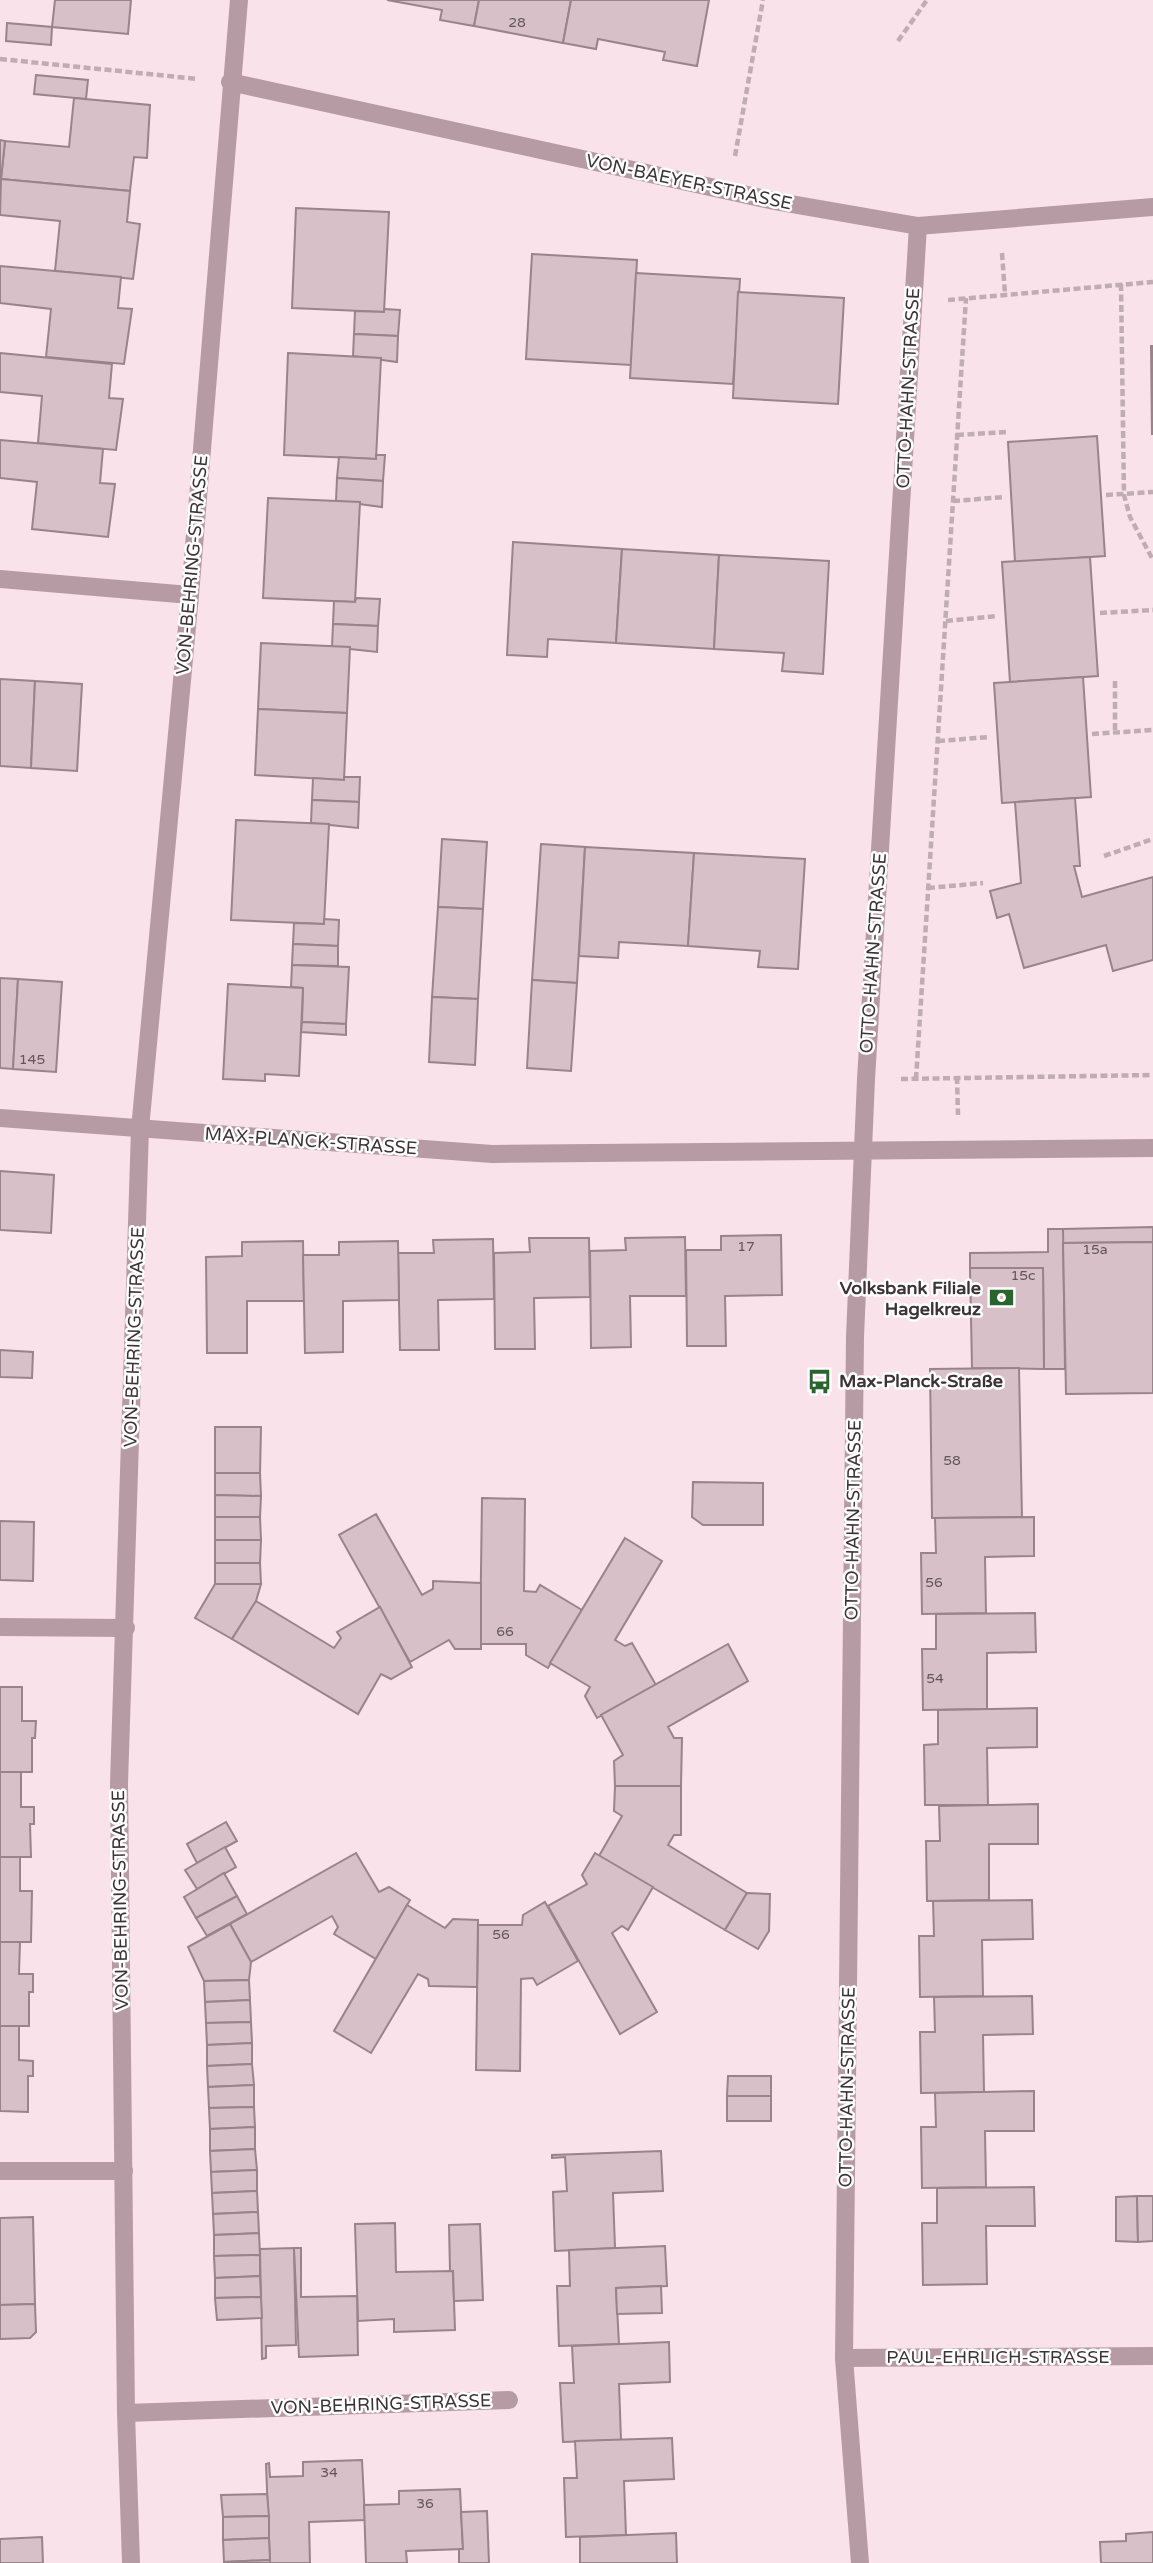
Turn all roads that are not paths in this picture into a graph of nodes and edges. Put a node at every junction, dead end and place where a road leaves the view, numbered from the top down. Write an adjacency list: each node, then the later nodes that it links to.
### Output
1 (239, 0): 2 (street, VON-BEHRING-STRASSE)
2 (230, 82): 4 (street, VON-BAEYER-STRASSE); 6 (street, VON-BEHRING-STRASSE)
3 (1153, 207): 4 (street, VON-BAEYER-STRASSE)
4 (918, 226): 10 (street, OTTO-HAHN-STRASSE)
5 (0, 579): 6 (street)
6 (190, 595): 8 (street, VON-BEHRING-STRASSE)
7 (0, 1118): 8 (street)
8 (140, 1129): 10 (street, MAX-PLANCK-STRASSE); 12 (street, VON-BEHRING-STRASSE)
9 (1153, 1147): 10 (street, MAX-PLANCK-STRASSE)
10 (863, 1150): 16 (street, OTTO-HAHN-STRASSE)
11 (0, 1627): 12 (street)
12 (126, 1629): 14 (street, VON-BEHRING-STRASSE)
13 (0, 2171): 14 (street)
14 (124, 2171): 18 (street, VON-BEHRING-STRASSE)
15 (1153, 2356): 16 (street, PAUL-EHRLICH-STRASSE)
16 (844, 2357): 20 (street, OTTO-HAHN-STRASSE)
17 (509, 2400): 18 (street, VON-BEHRING-STRASSE)
18 (127, 2413): 19 (street, VON-BEHRING-STRASSE)
19 (131, 2563)
20 (860, 2563)

